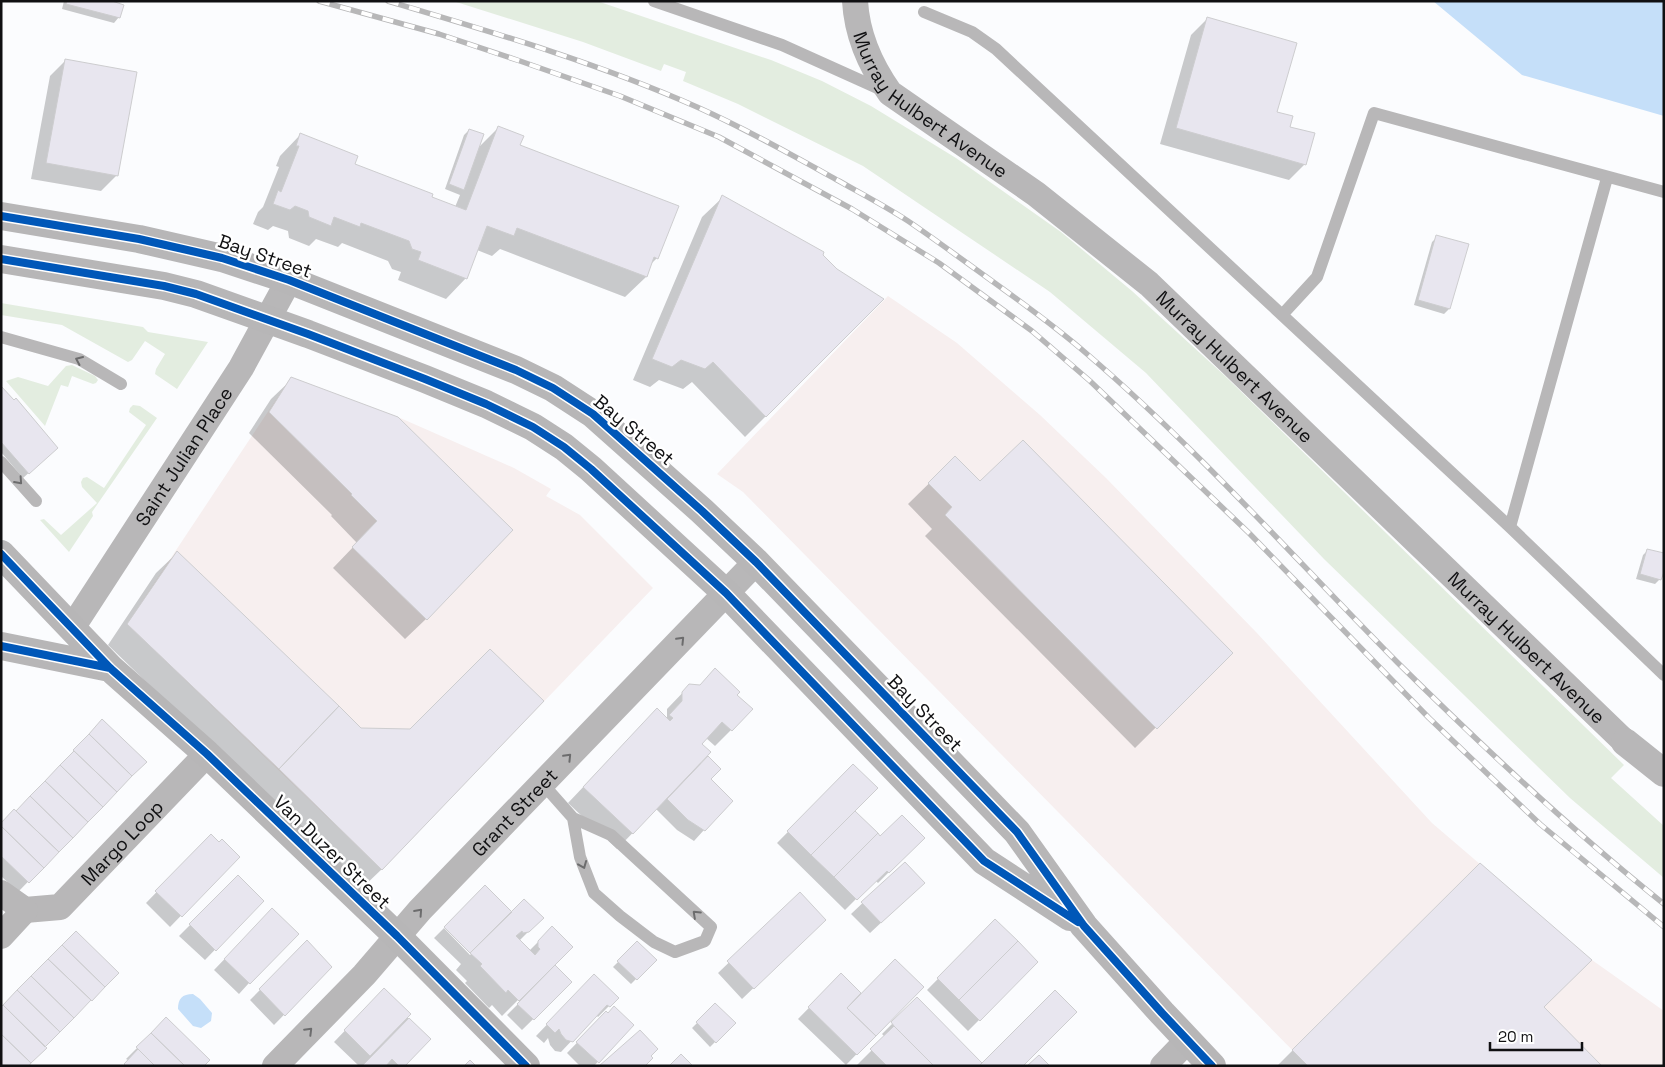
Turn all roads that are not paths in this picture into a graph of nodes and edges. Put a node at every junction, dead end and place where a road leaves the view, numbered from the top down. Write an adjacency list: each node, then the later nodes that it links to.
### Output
1 (654, 1): 4 (lane)
2 (855, 1): 4 (street, Murray Hulbert Avenue)
3 (924, 12): 10 (lane)
4 (890, 93): 24 (street, Murray Hulbert Avenue)
5 (1607, 178): 6 (lane); 10 (lane); 16 (lane)
6 (1664, 192)
7 (1, 216): 9 (main road, Bay Street)
8 (1, 259): 11 (main road, Bay Street)
9 (289, 280): 11 (street, Saint Julian Place); 18 (main road, Bay Street)
10 (1282, 315): 16 (lane)
11 (268, 319): 19 (main road, Bay Street); 20 (street, Saint Julian Place)
12 (1, 337): 13 (lane, one-way to 12)
13 (121, 384)
14 (1, 462): 15 (lane, one-way to 15)
15 (36, 501)
16 (1510, 527): 23 (lane)
17 (1, 554): 20 (main road, Van Duzer Street)
18 (756, 562): 19 (street, Grant Street); 31 (main road, Bay Street)
19 (726, 593): 27 (street, Grant Street, one-way to 19); 31 (main road, Bay Street)
20 (72, 628): 22 (main road, Van Duzer Street)
21 (1, 646): 22 (main road)
22 (110, 668): 25 (main road, Van Duzer Street)
23 (1664, 675)
24 (1625, 742): 26 (street)
25 (207, 754): 30 (street, Margo Loop); 33 (main road, Van Duzer Street)
26 (1664, 773)
27 (542, 784): 28 (lane); 33 (street, Grant Street, one-way to 27)
28 (573, 818): 28 (lane, one-way to 28)
29 (1, 892): 30 (street)
30 (26, 910): 32 (street)
31 (1084, 926): 34 (main road, Bay Street)
32 (1, 936)
33 (397, 936): 35 (street, Grant Street, one-way to 33); 36 (main road, Van Duzer Street)
34 (1188, 1040): 37 (street); 38 (main road, Bay Street)
35 (275, 1066)
36 (526, 1066)
37 (1163, 1066)
38 (1212, 1066)

